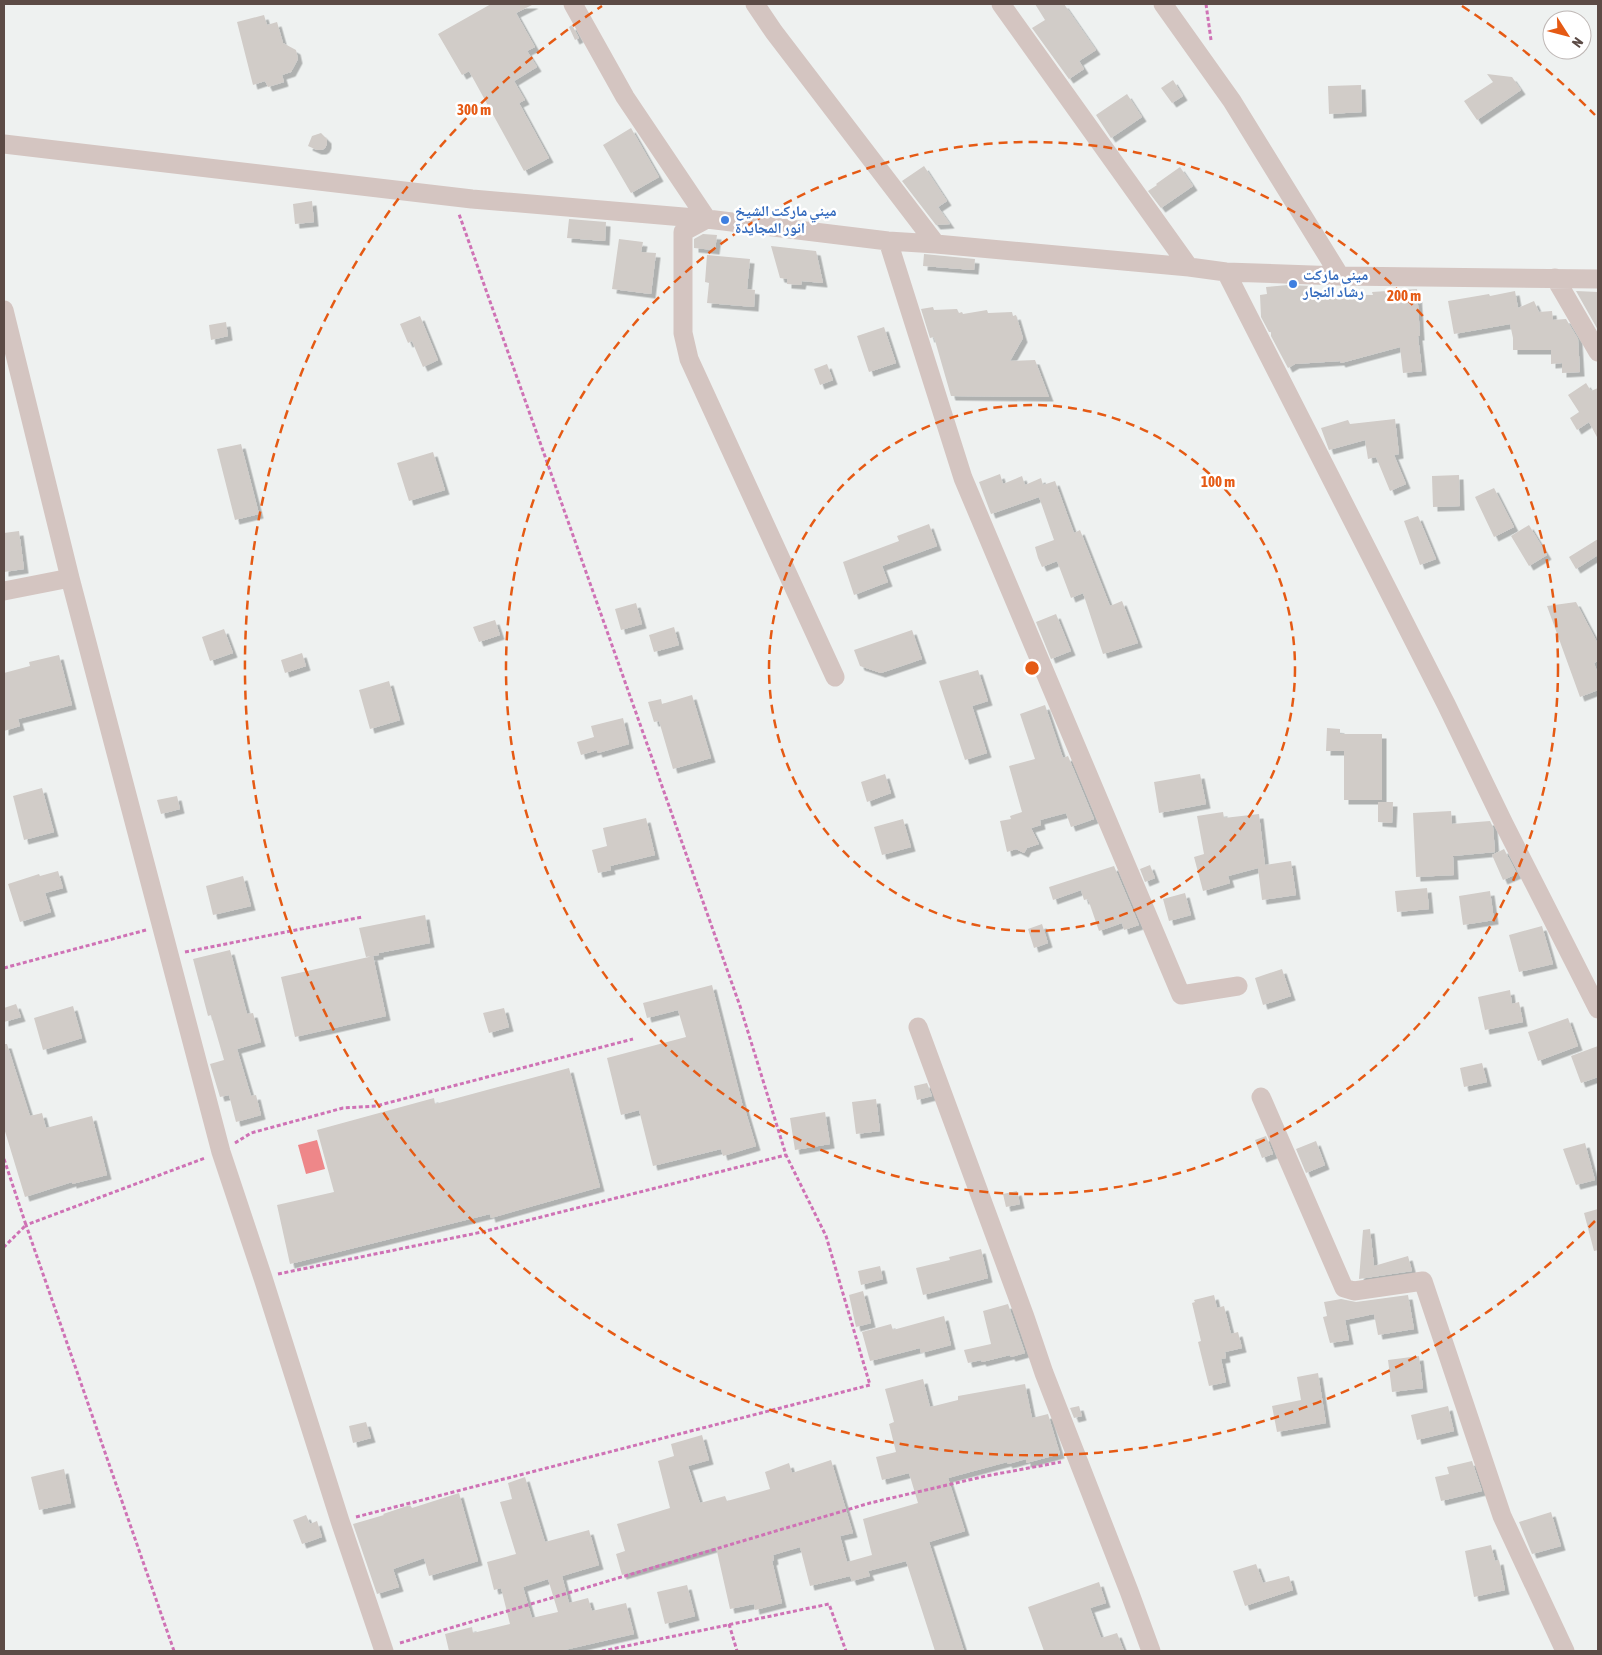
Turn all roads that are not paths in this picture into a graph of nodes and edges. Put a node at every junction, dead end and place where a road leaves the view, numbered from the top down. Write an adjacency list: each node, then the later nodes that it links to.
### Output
1 (573, 4): 6 (street)
2 (755, 4): 8 (street)
3 (1001, 4): 9 (street)
4 (1163, 4): 11 (street)
5 (4, 144): 6 (street)
6 (707, 219): 7 (street); 18 (street)
7 (888, 241): 8 (street); 19 (street)
8 (936, 244): 9 (street)
9 (1189, 267): 10 (street)
10 (1226, 272): 11 (street); 20 (street)
11 (1340, 276): 12 (street)
12 (1555, 278): 13 (street); 15 (street)
13 (1598, 279)
14 (4, 310): 16 (street)
15 (1598, 352)
16 (70, 578): 17 (street); 23 (street)
17 (4, 591)
18 (835, 677)
19 (1238, 986)
20 (1598, 1010)
21 (918, 1027): 24 (street)
22 (1261, 1097): 25 (street)
23 (383, 1650)
24 (1151, 1651)
25 (1565, 1651)

